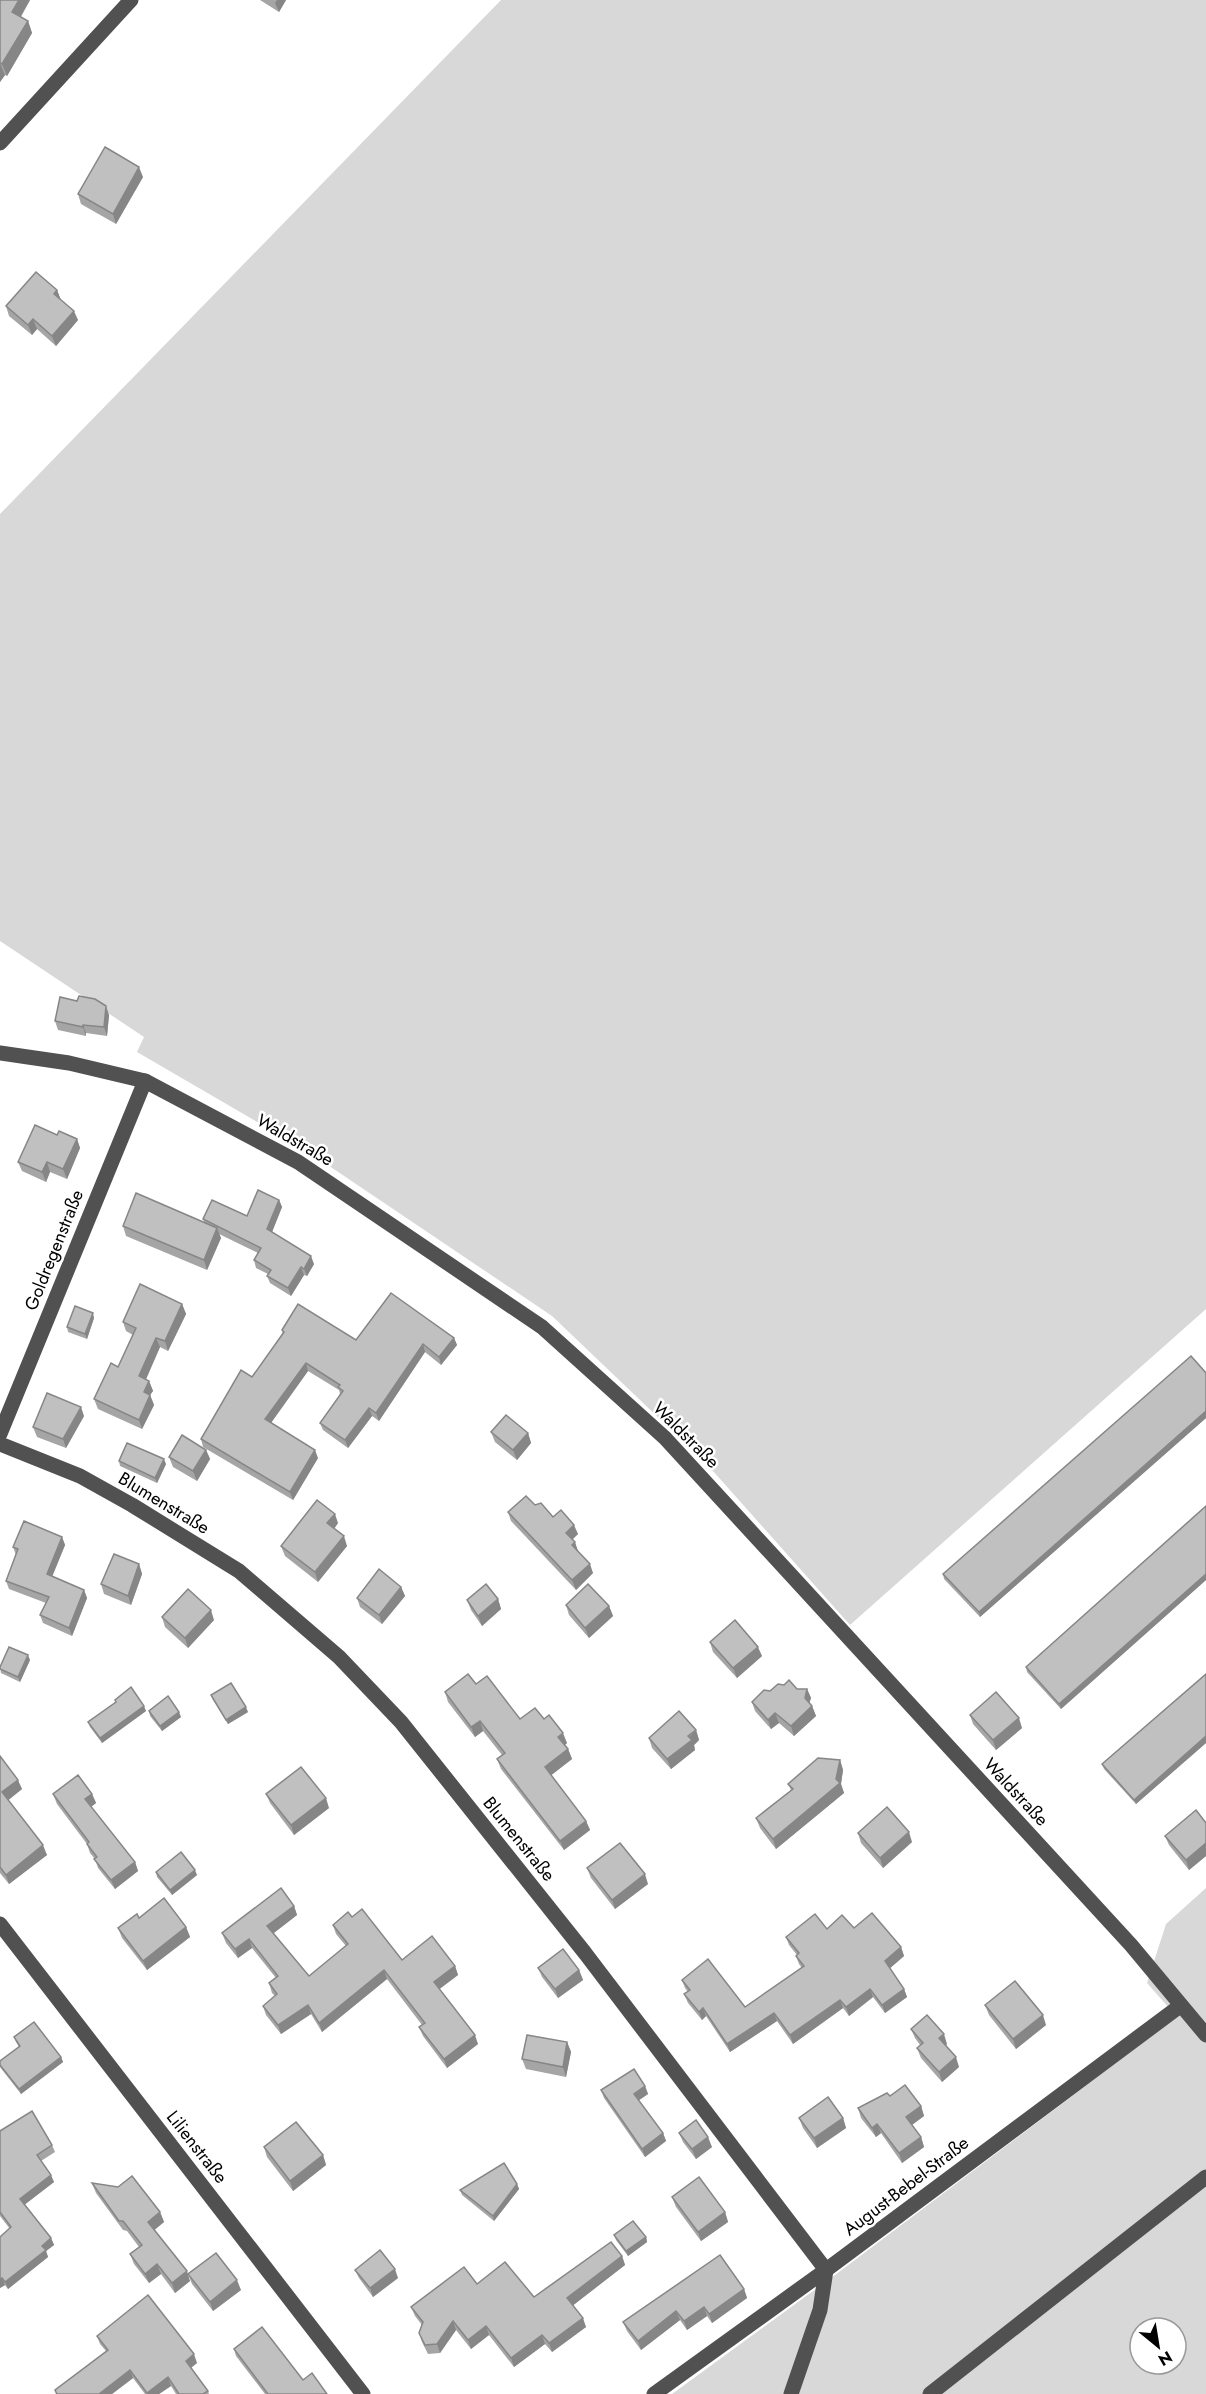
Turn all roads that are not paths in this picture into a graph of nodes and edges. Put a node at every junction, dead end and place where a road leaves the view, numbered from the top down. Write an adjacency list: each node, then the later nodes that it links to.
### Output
1 (131, 0): 2 (street)
2 (0, 143)
3 (0, 1053): 4 (street, Waldstraße)
4 (145, 1081): 5 (street, Goldregenstraße); 8 (street, Waldstraße)
5 (0, 1434)
6 (0, 1444): 11 (street, Blumenstraße)
7 (0, 1924): 12 (street, Lilienstraße)
8 (1180, 2006): 9 (street, Waldstraße); 11 (street, August-Bebel-Straße)
9 (1206, 2035)
10 (1206, 2177): 15 (street)
11 (826, 2270): 13 (street, August-Bebel-Straße); 14 (street)
12 (363, 2394)
13 (654, 2394)
14 (791, 2394)
15 (930, 2394)

